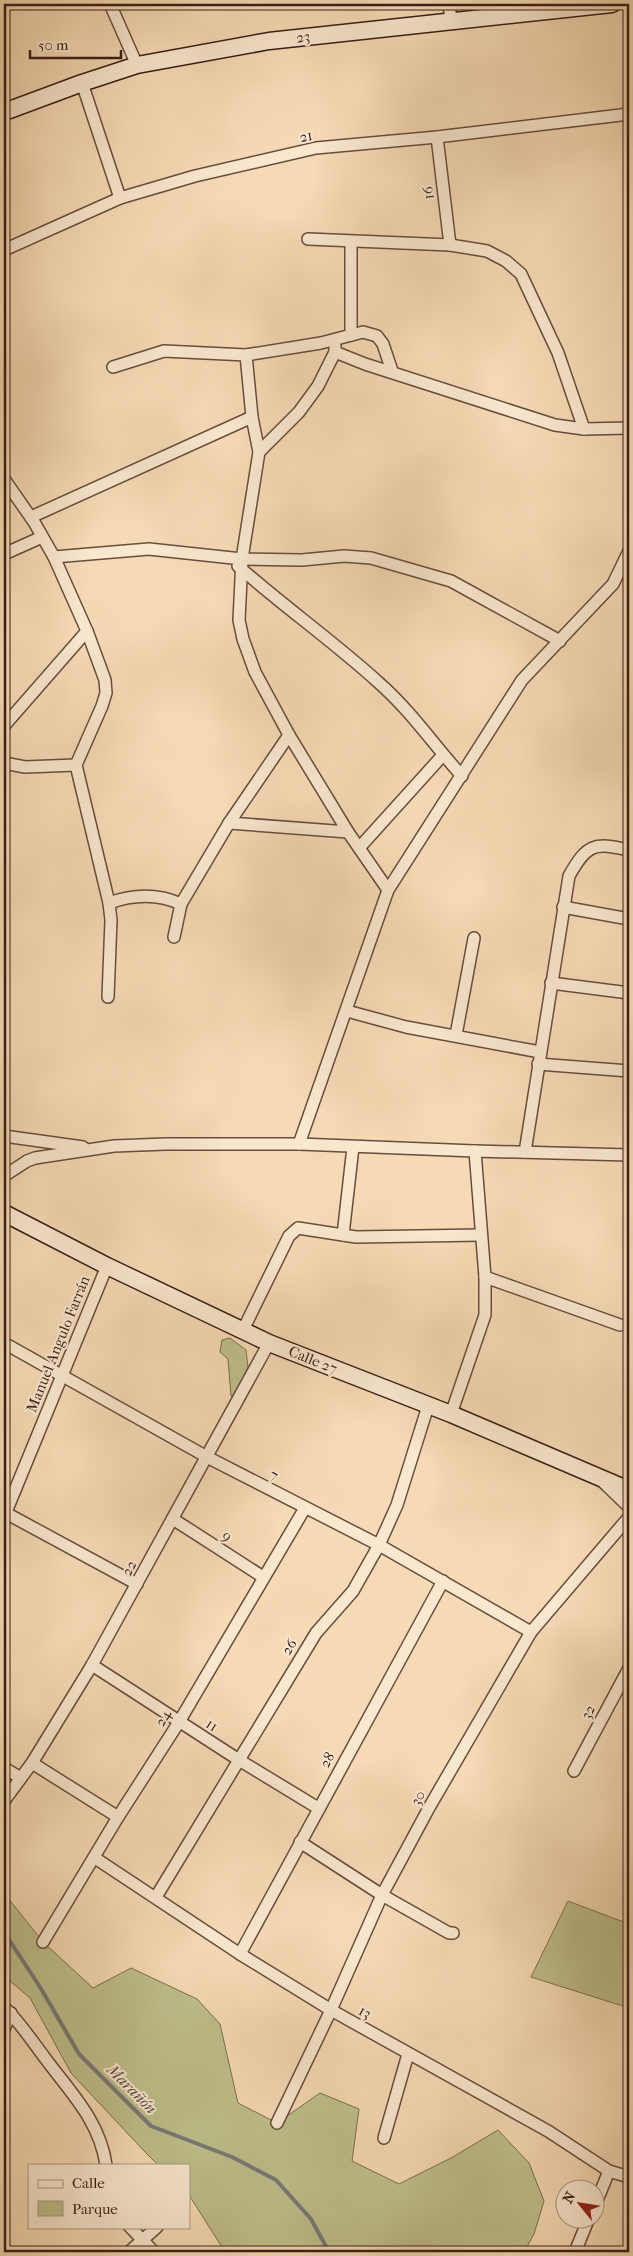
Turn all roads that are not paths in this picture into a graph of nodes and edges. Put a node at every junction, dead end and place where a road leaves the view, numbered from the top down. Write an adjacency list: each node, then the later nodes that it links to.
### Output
1 (110, 4): 5 (street)
2 (449, 4): 4 (street)
3 (612, 4): 4 (main road, 23)
4 (451, 20): 5 (main road, 23)
5 (137, 65): 6 (main road, 23)
6 (82, 82): 7 (main road, 23); 10 (street)
7 (4, 112)
8 (629, 114): 9 (street, 21)
9 (437, 137): 10 (street, 21); 13 (street, 16)
10 (120, 198): 14 (street, 21)
11 (308, 239): 12 (street)
12 (351, 242): 13 (street); 15 (street)
13 (450, 245): 23 (street)
14 (4, 250)
15 (351, 335): 16 (street); 20 (street)
16 (335, 339): 17 (street); 18 (street)
17 (335, 352): 20 (street); 24 (street)
18 (246, 355): 19 (street); 21 (street)
19 (113, 367)
20 (392, 371): 23 (street)
21 (252, 417): 24 (street); 26 (street)
22 (629, 428): 23 (street)
23 (584, 429)
24 (259, 452): 31 (street)
25 (4, 479): 26 (street)
26 (30, 517): 27 (street)
27 (42, 536): 29 (street); 30 (street)
28 (629, 551): 33 (street)
29 (4, 554)
30 (54, 557): 31 (street); 32 (street)
31 (242, 564): 33 (street); 35 (street); 36 (street)
32 (87, 632): 34 (street); 38 (street)
33 (560, 640): 39 (street)
34 (4, 726)
35 (289, 735): 40 (street); 41 (street)
36 (443, 755): 39 (street); 42 (street)
37 (4, 763): 38 (street)
38 (76, 765): 45 (street)
39 (462, 776): 44 (street)
40 (229, 823): 41 (street); 46 (street)
41 (348, 832): 42 (street)
42 (359, 848): 44 (street)
43 (629, 850): 47 (street)
44 (388, 890): 54 (street)
45 (109, 903): 46 (street); 53 (street)
46 (181, 904): 49 (street)
47 (563, 907): 48 (street); 51 (street)
48 (629, 919)
49 (174, 937)
50 (474, 938): 55 (street)
51 (551, 983): 52 (street); 56 (street)
52 (629, 993)
53 (108, 997)
54 (346, 1011): 55 (street); 60 (street)
55 (456, 1035): 56 (street)
56 (540, 1052): 57 (street)
57 (538, 1064): 58 (street); 64 (street)
58 (629, 1071)
59 (4, 1136): 62 (street)
60 (299, 1144): 61 (street); 62 (street)
61 (354, 1147): 63 (street); 68 (street)
62 (97, 1148): 66 (street)
63 (475, 1152): 64 (street); 69 (street)
64 (525, 1152): 65 (street)
65 (629, 1155)
66 (4, 1176)
67 (4, 1213): 70 (main road, Calle 27)
68 (343, 1235): 69 (street); 73 (street)
69 (481, 1235): 71 (street)
70 (107, 1266): 73 (main road, Calle 27); 76 (street, Manuel Angulo Farrán)
71 (485, 1277): 72 (street); 78 (street)
72 (620, 1325)
73 (243, 1330): 75 (main road, Calle 27)
74 (4, 1343): 76 (street, 7)
75 (269, 1343): 77 (main road, Calle 27); 79 (street, 22)
76 (60, 1376): 79 (street, 7); 84 (street, Manuel Angulo Farrán)
77 (428, 1406): 78 (main road, Calle 27); 87 (street, 26)
78 (451, 1414): 80 (main road, Calle 27)
79 (207, 1457): 83 (street, 7); 86 (street, 22)
80 (594, 1475): 81 (main road, Calle 27); 82 (street)
81 (629, 1490)
82 (629, 1507)
83 (305, 1508): 87 (street, 7); 88 (street, 24)
84 (4, 1514): 90 (street)
85 (629, 1517): 91 (street, 30)
86 (173, 1519): 88 (street, 9); 90 (street, 22)
87 (379, 1545): 89 (street, 7); 95 (street, 26)
88 (264, 1577): 94 (street, 24)
89 (443, 1581): 91 (street, 7); 101 (street, 28)
90 (137, 1584): 92 (street, 22)
91 (531, 1632): 105 (street, 30)
92 (92, 1665): 94 (street, 11); 96 (street, 22)
93 (629, 1668): 98 (street, 32)
94 (179, 1722): 95 (street, 11); 102 (street, 24)
95 (238, 1760): 101 (street, 11); 106 (street, 26)
96 (32, 1763): 99 (street, 22); 102 (street)
97 (4, 1768): 99 (street)
98 (574, 1770)
99 (21, 1778): 100 (street, 22)
100 (4, 1801)
101 (318, 1808): 103 (street, 28)
102 (118, 1817): 104 (street, 24)
103 (300, 1842): 105 (street); 109 (street, 28)
104 (95, 1858): 106 (street, 13); 108 (street, 24)
105 (382, 1895): 107 (street); 111 (street, 30)
106 (156, 1897): 109 (street, 13)
107 (453, 1933)
108 (43, 1942)
109 (240, 1954): 111 (street, 13)
110 (7, 2010): 112 (street); 116 (street)
111 (331, 2010): 113 (street, 13); 114 (street, 30)
112 (4, 2029)
113 (408, 2054): 115 (street); 117 (street, 13)
114 (277, 2123)
115 (384, 2138)
116 (106, 2164)
117 (609, 2171): 118 (street, 13); 119 (street)
118 (629, 2177)
119 (606, 2178)
120 (131, 2228): 123 (street)
121 (155, 2228): 123 (street)
122 (585, 2228): 126 (street)
123 (142, 2240): 124 (street); 125 (street)
124 (129, 2252)
125 (154, 2252)
126 (575, 2252)

